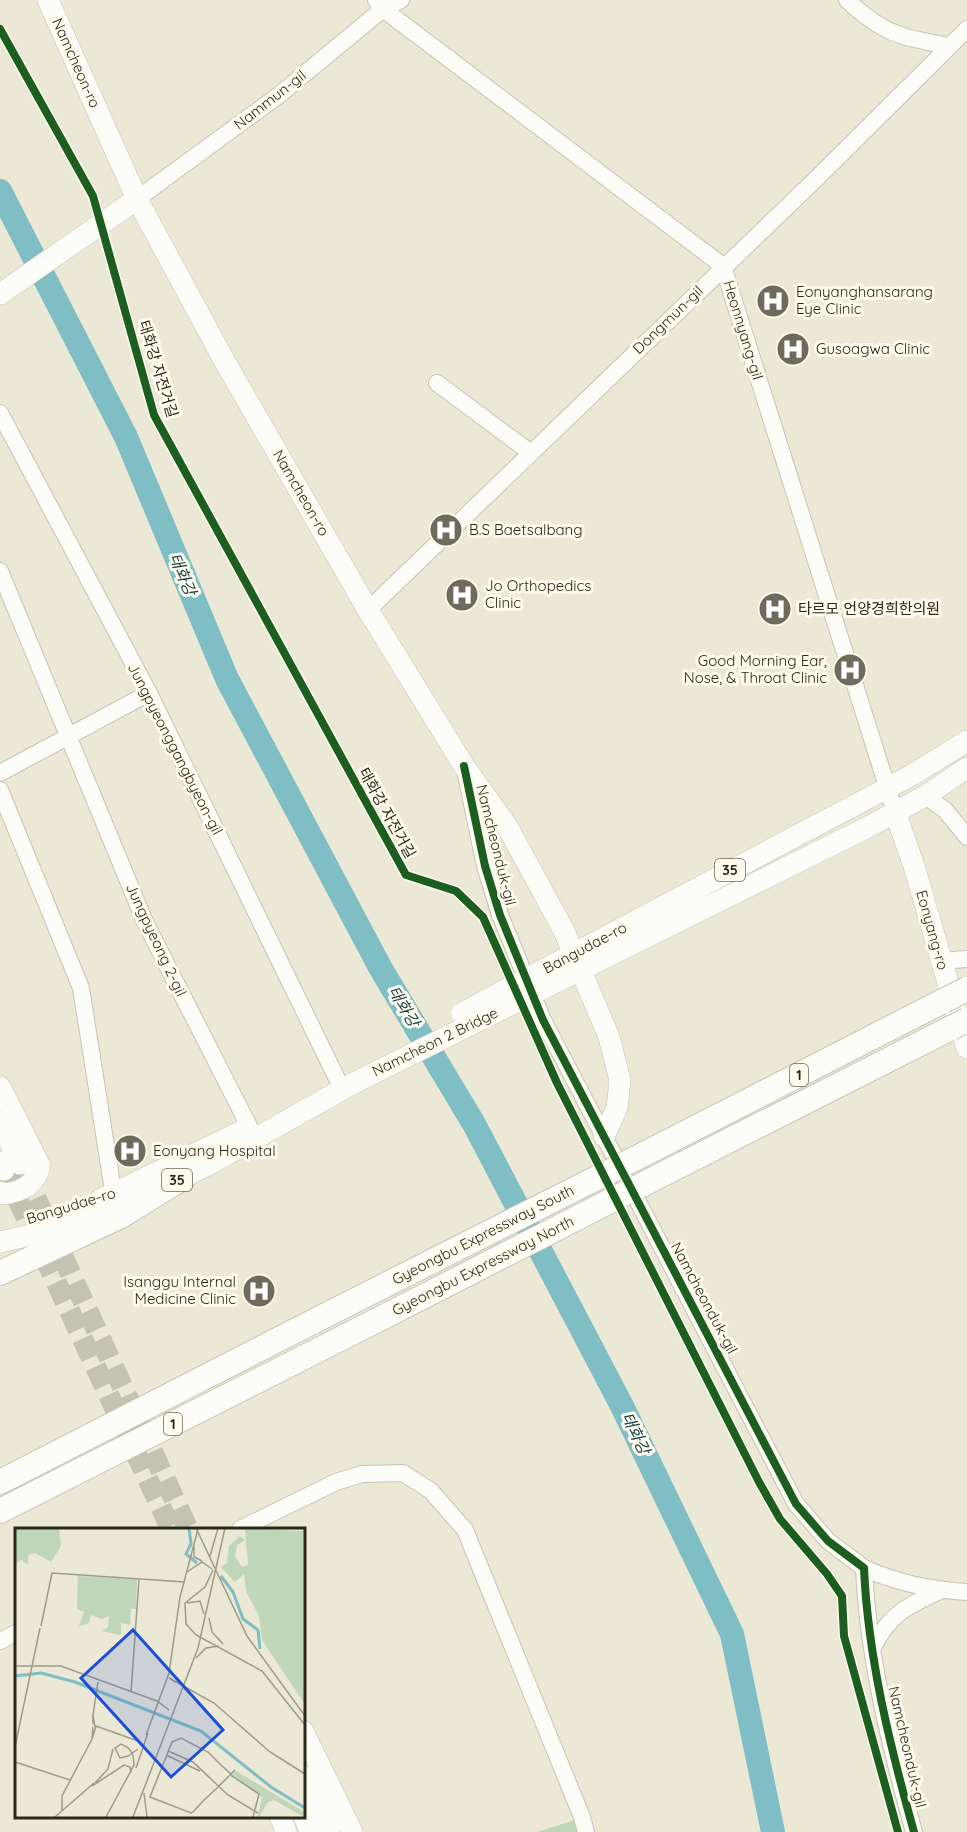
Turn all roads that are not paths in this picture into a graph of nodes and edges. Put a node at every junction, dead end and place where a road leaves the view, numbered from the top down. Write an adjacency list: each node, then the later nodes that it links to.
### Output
1 (48, 0): 7 (main road, Namcheon-ro)
2 (401, 0): 4 (street, Nammun-gil)
3 (847, 0): 6 (street)
4 (379, 4): 7 (street, Nammun-gil); 8 (street, Heonnyang-gil)
5 (967, 29): 6 (street, Dongmun-gil)
6 (950, 46): 8 (street, Dongmun-gil)
7 (137, 199): 9 (main road); 14 (main road, Namcheon-ro)
8 (723, 266): 12 (street, Dongmun-gil); 21 (street, Heonnyang-gil)
9 (0, 294)
10 (437, 383): 12 (street)
11 (0, 413): 15 (street, Jungpyeonggangbyeon-gil)
12 (531, 453): 14 (street, Dongmun-gil)
13 (0, 571): 16 (street, Jungpyeong 2-gil)
14 (368, 610): 18 (main road, Namcheon-ro)
15 (149, 693): 16 (street); 33 (street, Jungpyeonggangbyeon-gil)
16 (68, 737): 20 (street); 36 (street, Jungpyeong 2-gil)
17 (967, 741): 21 (main road, Bangudae-ro / 35)
18 (464, 766): 28 (main road, Namcheon-ro); 37 (street, Namcheonduk-gil)
19 (967, 768): 23 (main road, Bangudae-ro / 35)
20 (0, 773)
21 (887, 788): 24 (street, Heonnyang-gil); 28 (main road, Bangudae-ro / 35)
22 (0, 790): 41 (street)
23 (925, 796): 24 (main road, Bangudae-ro / 35); 25 (street)
24 (895, 812): 27 (main road, Eonyang-ro); 28 (main road, Bangudae-ro / 35)
25 (967, 837)
26 (967, 959): 27 (street)
27 (941, 961): 32 (main road, Eonyang-ro)
28 (578, 962): 29 (main road, Bangudae-ro / 35); 37 (main road, Namcheon-ro)
29 (546, 978): 33 (main road, Namcheon 2 Bridge / 35, bridge)
30 (967, 989): 45 (highway, Gyeongbu Expressway South / 1, bridge)
31 (959, 1024): 46 (highway, Gyeongbu Expressway North / 1, bridge)
32 (967, 1048)
33 (346, 1081): 36 (main road, Bangudae-ro / 35)
34 (0, 1087): 40 (main road)
35 (0, 1122): 38 (main road)
36 (252, 1132): 39 (main road, Bangudae-ro / 35); 41 (main road, Bangudae-ro / 35)
37 (604, 1136): 48 (street, Namcheonduk-gil)
38 (8, 1165)
39 (184, 1176): 41 (main road, Bangudae-ro / 35); 44 (highway)
40 (0, 1192)
41 (115, 1201): 42 (main road, Bangudae-ro / 35); 43 (main road, Bangudae-ro / 35)
42 (0, 1228)
43 (0, 1242)
44 (0, 1273)
45 (0, 1482)
46 (0, 1511)
47 (242, 1528): 62 (street)
48 (864, 1568): 49 (street); 53 (street, Namcheonduk-gil)
49 (942, 1590): 50 (street); 53 (street)
50 (967, 1592)
51 (15, 1634): 52 (street)
52 (0, 1641)
53 (873, 1647): 63 (street, Namcheonduk-gil)
54 (304, 1733): 61 (main road)
55 (304, 1778): 60 (main road)
56 (281, 1817): 58 (main road)
57 (304, 1817): 59 (main road)
58 (286, 1832)
59 (311, 1832)
60 (329, 1832)
61 (352, 1832)
62 (586, 1832)
63 (914, 1832)

